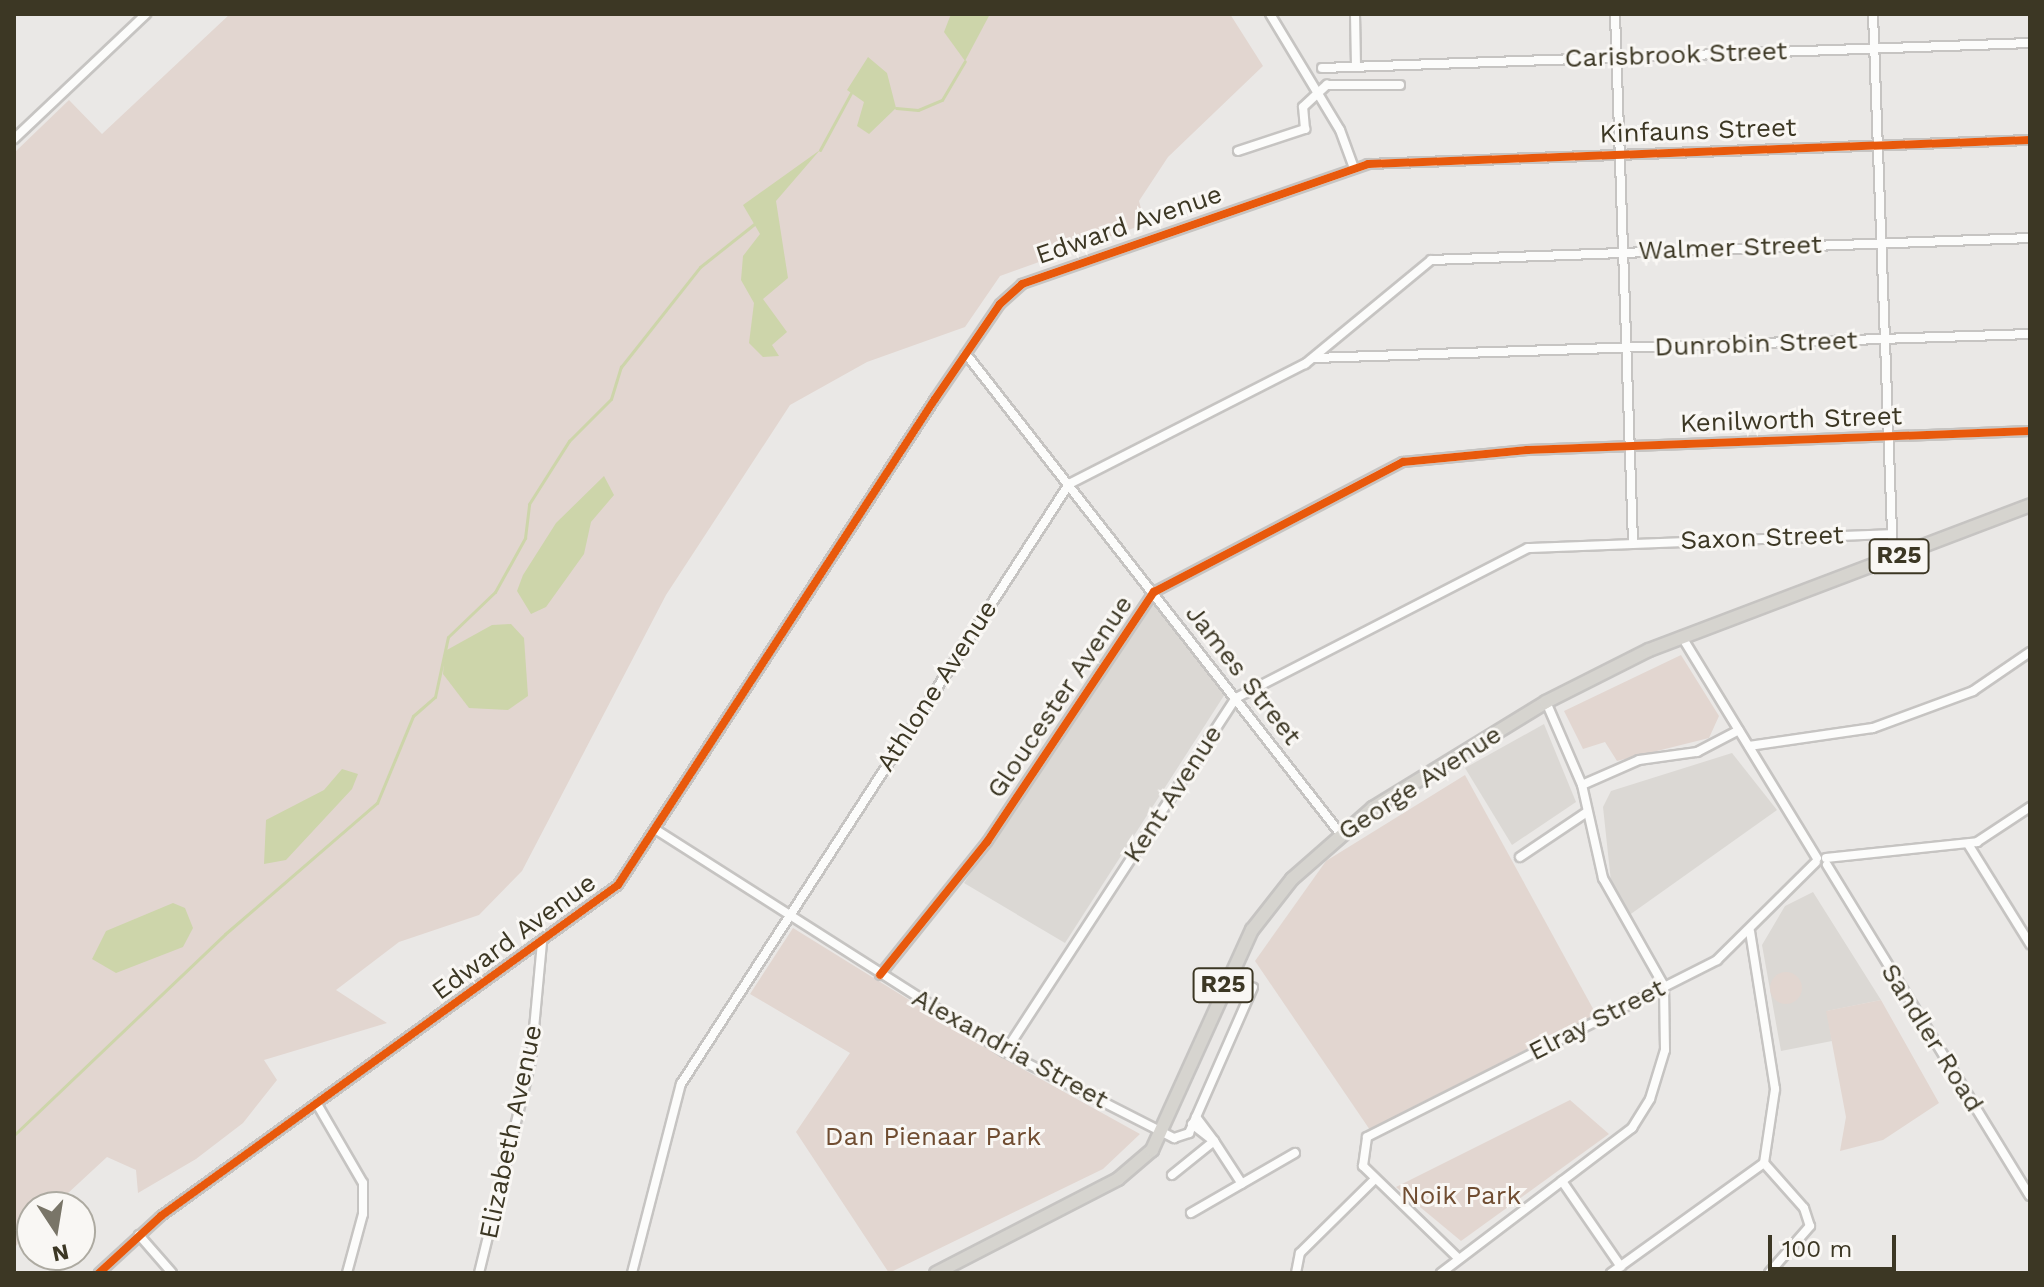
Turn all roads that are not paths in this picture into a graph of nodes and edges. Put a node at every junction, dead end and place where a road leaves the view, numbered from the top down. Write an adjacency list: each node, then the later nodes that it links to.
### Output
1 (146, 14): 13 (street)
2 (1270, 14): 12 (street)
3 (1355, 14): 9 (street)
4 (1615, 14): 8 (street)
5 (1873, 14): 7 (street)
6 (2030, 43): 7 (street, Carisbrook Street)
7 (1874, 49): 8 (street, Carisbrook Street); 15 (street)
8 (1616, 57): 9 (street, Carisbrook Street); 17 (street)
9 (1356, 67): 10 (street, Carisbrook Street)
10 (1322, 68)
11 (1400, 85): 12 (street)
12 (1316, 94): 16 (street); 19 (street)
13 (14, 139)
14 (2030, 140): 15 (street, Kinfauns Street)
15 (1878, 145): 17 (street, Kinfauns Street); 21 (street)
16 (1238, 151)
17 (1619, 154): 18 (street, Kinfauns Street); 22 (street)
18 (1368, 164): 19 (street, Edward Avenue)
19 (1354, 168): 27 (street, Edward Avenue)
20 (2030, 238): 21 (street, Walmer Street)
21 (1881, 243): 22 (street, Walmer Street); 25 (street)
22 (1624, 251): 23 (street, Walmer Street); 26 (street)
23 (1431, 260): 28 (street, Athlone Avenue)
24 (2030, 334): 25 (street, Dunrobin Street)
25 (1885, 340): 26 (street, Dunrobin Street); 30 (street)
26 (1626, 348): 28 (street, Dunrobin Street); 31 (street)
27 (966, 354): 33 (street, James Street); 48 (street, Edward Avenue)
28 (1314, 358): 33 (street, Athlone Avenue)
29 (2030, 431): 30 (street, Kenilworth Street)
30 (1888, 436): 31 (street, Kenilworth Street); 35 (street)
31 (1630, 445): 32 (street, Kenilworth Street); 36 (street)
32 (1553, 449): 38 (street, Gloucester Avenue)
33 (1069, 484): 38 (street, James Street); 53 (street, Athlone Avenue)
34 (2030, 505): 37 (main road, R25)
35 (1892, 534): 36 (street, Saxon Street); 37 (street)
36 (1633, 542): 41 (street, Kent Avenue)
37 (1893, 559): 39 (main road, R25)
38 (1154, 592): 41 (street, James Street); 57 (street, Gloucester Avenue)
39 (1683, 640): 42 (main road, George Avenue / R25); 43 (street, Sandler Road)
40 (2030, 652): 44 (street)
41 (1236, 698): 49 (street, James Street); 60 (street, Kent Avenue)
42 (1545, 705): 45 (street); 49 (main road, George Avenue / R25)
43 (1739, 730): 44 (street, Sandler Road); 45 (street)
44 (1749, 746): 52 (street, Sandler Road)
45 (1582, 785): 47 (street)
46 (2030, 807): 50 (street, Elray Street)
47 (1587, 812): 51 (street); 58 (street)
48 (658, 831): 53 (street, Alexandria Street); 55 (street, Edward Avenue)
49 (1339, 832): 63 (main road, George Avenue / R25)
50 (1968, 844): 52 (street, Elray Street); 56 (street)
51 (1520, 857)
52 (1821, 862): 54 (street, Elray Street); 71 (street, Sandler Road)
53 (789, 914): 57 (street, Alexandria Street); 80 (street, Athlone Avenue)
54 (1750, 932): 58 (street, Elray Street); 66 (street)
55 (542, 942): 61 (street, Edward Avenue); 79 (street, Elizabeth Avenue)
56 (2030, 944)
57 (880, 975): 60 (street, Alexandria Street)
58 (1664, 986): 68 (street, Elray Street); 69 (street)
59 (1253, 987): 62 (street)
60 (1005, 1052): 63 (street, Alexandria Street)
61 (317, 1104): 73 (street, Edward Avenue); 78 (street)
62 (1194, 1120): 63 (street); 64 (street)
63 (1163, 1132): 81 (main road, George Avenue / R25)
64 (1214, 1141): 67 (street); 70 (street)
65 (1295, 1153): 70 (street)
66 (1764, 1163): 75 (street); 85 (street)
67 (1172, 1175)
68 (1375, 1179): 74 (street); 82 (street)
69 (1562, 1181): 74 (street); 75 (street)
70 (1242, 1184): 72 (street)
71 (2030, 1196)
72 (1191, 1213)
73 (139, 1235): 76 (street, Edward Avenue); 77 (street)
74 (1457, 1257): 83 (street)
75 (1621, 1267): 84 (street)
76 (99, 1273)
77 (172, 1273)
78 (347, 1273)
79 (479, 1273)
80 (632, 1273)
81 (936, 1273)
82 (1296, 1273)
83 (1441, 1273)
84 (1611, 1273)
85 (1769, 1273)

